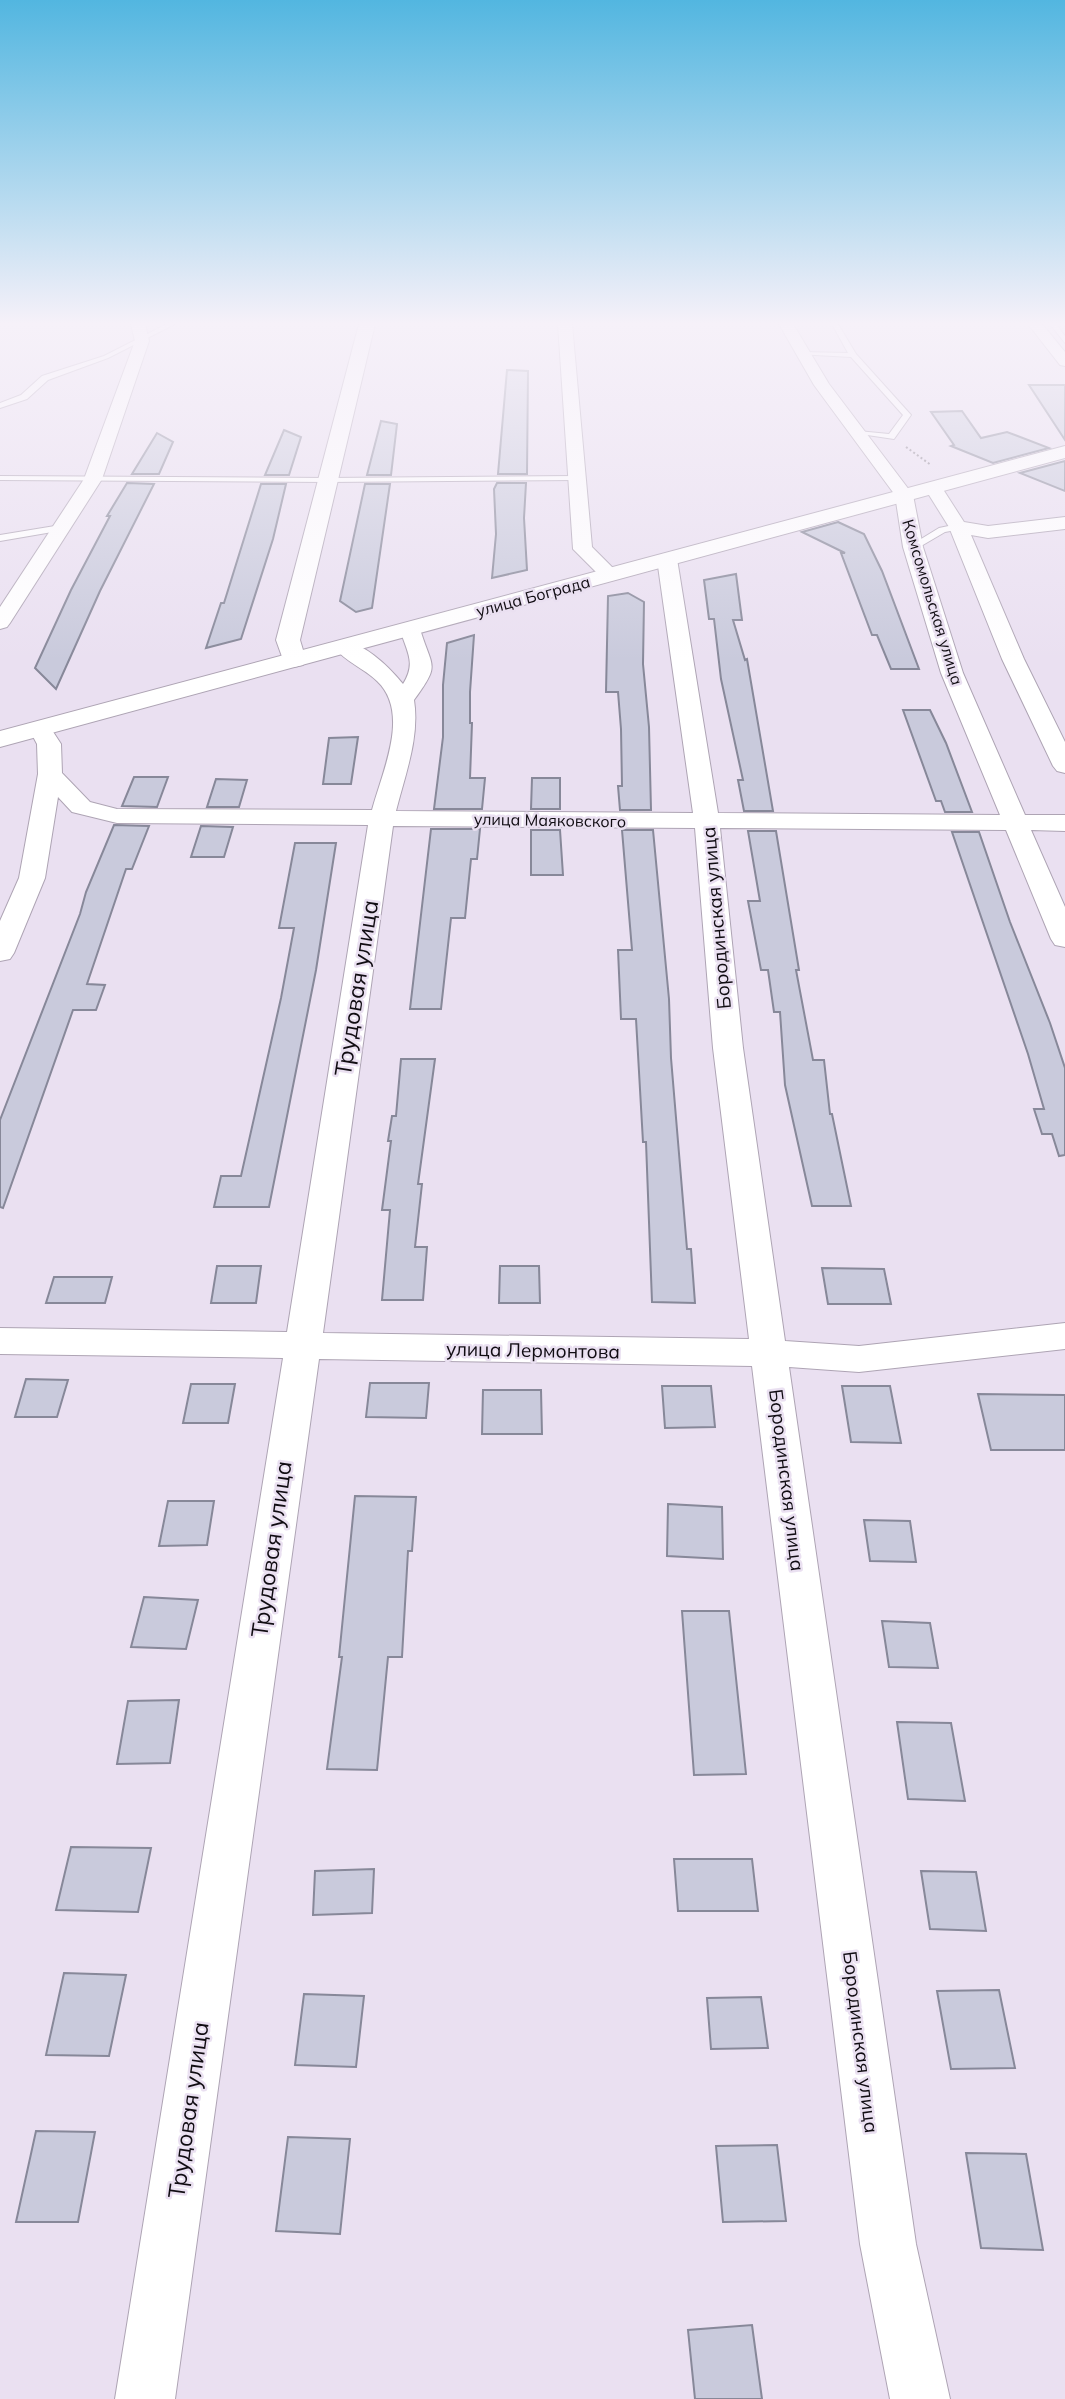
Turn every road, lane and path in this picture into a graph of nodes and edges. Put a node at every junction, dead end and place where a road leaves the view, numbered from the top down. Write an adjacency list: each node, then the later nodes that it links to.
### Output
1 (107, 436): 8 (street)
2 (338, 436): 9 (main road)
3 (574, 436): 7 (street)
4 (860, 436): 11 (street, Комсомольская улица)
5 (1065, 452): 10 (main road, улица Бограда)
6 (0, 478): 8 (lane)
7 (577, 478): 9 (lane); 18 (street)
8 (93, 479): 9 (lane); 14 (street)
9 (327, 480): 22 (main road)
10 (933, 487): 11 (main road, улица Бограда); 13 (street, Комсомольская улица)
11 (904, 495): 16 (street, Комсомольская улица); 17 (main road, улица Бограда)
12 (1065, 523): 13 (street)
13 (958, 527): 16 (lane); 26 (street, Комсомольская улица)
14 (61, 528): 15 (lane); 19 (street)
15 (0, 538)
16 (913, 547): 30 (street, Комсомольская улица)
17 (667, 559): 18 (main road, улица Бограда); 29 (street, Бородинская улица)
18 (610, 575): 20 (main road, улица Бограда)
19 (0, 623)
20 (410, 629): 21 (main road, улица Бограда); 23 (street, Трудовая улица)
21 (345, 647): 22 (main road, улица Бограда); 23 (street)
22 (294, 660): 24 (main road, улица Бограда)
23 (403, 700): 28 (street, Трудовая улица)
24 (40, 729): 25 (main road, улица Бограда); 27 (street)
25 (0, 739)
26 (1065, 766)
27 (50, 774): 28 (street, улица Маяковского); 33 (street)
28 (382, 818): 29 (street, улица Маяковского); 36 (street, Трудовая улица)
29 (707, 821): 30 (street, улица Маяковского); 37 (street, Бородинская улица)
30 (1016, 821): 31 (street, улица Маяковского); 32 (street, Комсомольская улица)
31 (1065, 823)
32 (1065, 939)
33 (0, 953)
34 (1065, 1336): 37 (street, улица Лермонтова)
35 (0, 1341): 36 (street, улица Лермонтова)
36 (301, 1346): 37 (street, улица Лермонтова); 38 (street, Трудовая улица)
37 (771, 1353): 39 (street, Бородинская улица)
38 (145, 2399)
39 (920, 2399)

